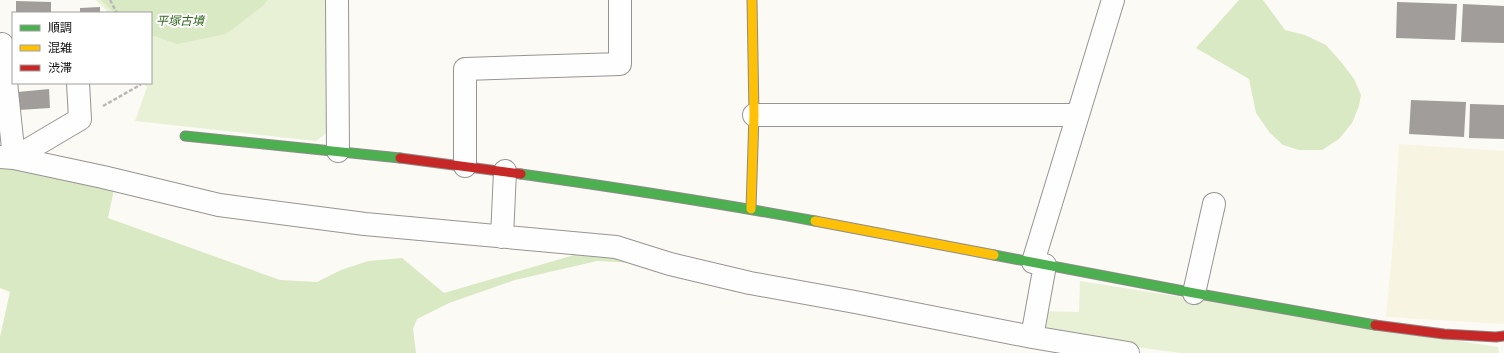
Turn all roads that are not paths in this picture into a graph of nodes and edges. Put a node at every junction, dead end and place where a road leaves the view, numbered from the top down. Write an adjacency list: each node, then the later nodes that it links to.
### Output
1 (336, 0): 10 (street)
2 (620, 0): 12 (street)
3 (752, 0): 7 (street)
4 (1113, 0): 8 (street)
5 (2, 44): 11 (street)
6 (78, 84): 11 (street)
7 (754, 115): 8 (street); 15 (street)
8 (1078, 115): 17 (street)
9 (186, 136): 10 (street)
10 (338, 151): 12 (street)
11 (7, 158): 16 (street)
12 (465, 166): 13 (street)
13 (505, 171): 15 (street); 16 (street)
14 (1214, 204): 18 (street)
15 (751, 209): 17 (street)
16 (502, 237): 20 (street)
17 (1039, 263): 18 (street); 20 (street)
18 (1194, 293): 19 (street)
19 (1504, 336)
20 (1032, 337): 21 (street)
21 (1128, 353)

